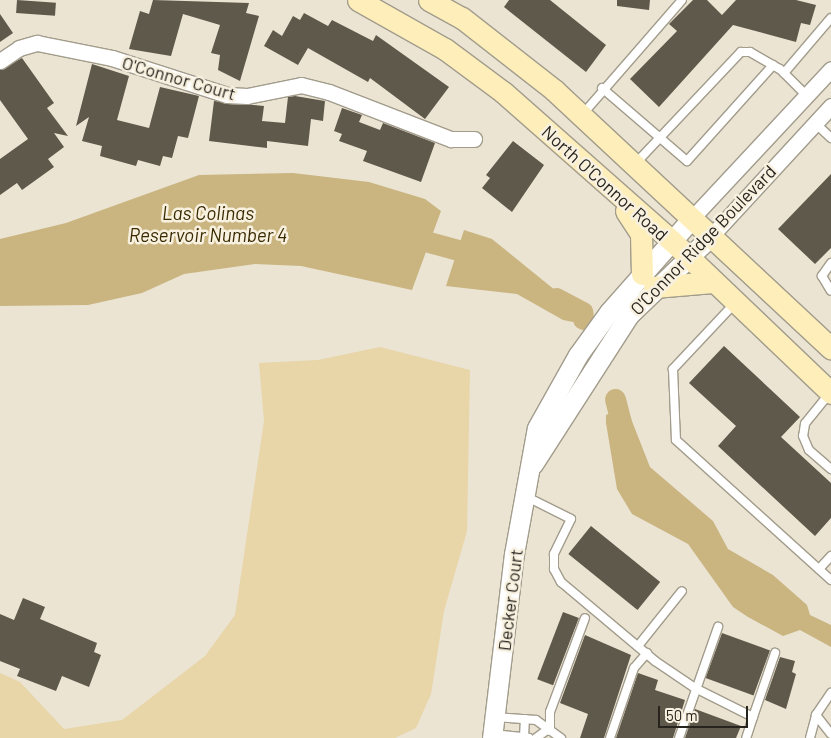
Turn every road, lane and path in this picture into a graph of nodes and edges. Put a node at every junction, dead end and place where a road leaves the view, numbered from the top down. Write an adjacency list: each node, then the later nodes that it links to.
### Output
1 (358, 0): 18 (main road, North O'Connor Road)
2 (429, 0): 12 (main road, North O'Connor Road)
3 (682, 0): 9 (lane)
4 (831, 18): 8 (lane)
5 (0, 61): 15 (street, O'Connor Court)
6 (773, 65): 8 (lane); 16 (lane); 16 (lane)
7 (831, 69): 10 (street, O'Connor Ridge Boulevard)
8 (784, 73): 10 (lane)
9 (602, 88): 12 (lane); 16 (lane)
10 (807, 96): 19 (street, O'Connor Ridge Boulevard)
11 (831, 106): 13 (street, O'Connor Ridge Boulevard)
12 (582, 115): 17 (main road, North O'Connor Road)
13 (815, 123): 14 (lane); 20 (street, O'Connor Ridge Boulevard)
14 (831, 138)
15 (474, 139)
16 (659, 139): 17 (lane)
17 (635, 164): 19 (main road, North O'Connor Road)
18 (614, 194): 21 (main road, North O'Connor Road); 23 (main road)
19 (693, 217): 20 (main road, North O'Connor Road); 21 (street, O'Connor Ridge Boulevard)
20 (712, 235): 21 (street, O'Connor Ridge Boulevard); 27 (main road, North O'Connor Road)
21 (679, 249): 23 (street, O'Connor Ridge Boulevard); 24 (main road, North O'Connor Road)
22 (831, 263): 25 (lane)
23 (648, 281): 24 (main road); 29 (street, O'Connor Ridge Boulevard)
24 (713, 282): 26 (main road, North O'Connor Road)
25 (831, 291)
26 (736, 303): 28 (main road, North O'Connor Road); 33 (lane)
27 (831, 348)
28 (831, 393): 30 (lane)
29 (533, 464): 31 (street, Decker Court)
30 (831, 469)
31 (527, 496): 38 (lane); 46 (street, Decker Court)
32 (831, 556): 33 (lane)
33 (819, 569): 34 (lane)
34 (831, 580)
35 (682, 591): 38 (lane)
36 (585, 618): 47 (lane)
37 (718, 627): 41 (lane)
38 (638, 646): 39 (lane)
39 (647, 653): 41 (lane); 52 (lane)
40 (775, 653): 44 (lane)
41 (695, 688): 44 (lane); 53 (lane)
42 (831, 693): 43 (lane)
43 (816, 715): 48 (lane); 55 (lane)
44 (753, 717): 54 (lane)
45 (525, 719): 46 (lane); 47 (lane); 49 (lane)
46 (493, 730): 49 (lane)
47 (548, 730): 50 (lane); 51 (lane)
48 (831, 734)
49 (526, 738)
50 (536, 738)
51 (561, 738)
52 (610, 738)
53 (679, 738)
54 (746, 738)
55 (810, 738)

